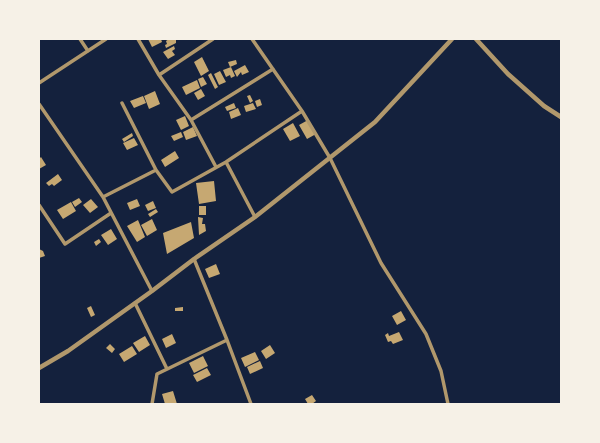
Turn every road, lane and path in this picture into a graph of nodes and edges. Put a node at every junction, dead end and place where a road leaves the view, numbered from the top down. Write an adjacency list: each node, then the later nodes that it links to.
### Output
1 (80, 39): 8 (street)
2 (106, 39): 8 (street)
3 (138, 39): 10 (street)
4 (213, 39): 10 (street)
5 (252, 39): 9 (street)
6 (452, 39): 17 (street)
7 (476, 39): 15 (street)
8 (88, 51): 11 (street)
9 (273, 69): 14 (street); 16 (street)
10 (159, 75): 16 (street)
11 (39, 83)
12 (122, 103): 20 (street)
13 (39, 104): 21 (street)
14 (302, 111): 17 (street); 18 (street)
15 (561, 117)
16 (191, 120): 19 (street)
17 (330, 158): 24 (street); 33 (street)
18 (226, 162): 19 (street); 24 (street)
19 (216, 167): 20 (street)
20 (156, 170): 21 (street)
21 (102, 197): 23 (street)
22 (39, 205): 23 (street)
23 (111, 213): 26 (street)
24 (255, 217): 25 (street)
25 (194, 259): 26 (street); 28 (street)
26 (152, 291): 27 (street)
27 (135, 303): 29 (street); 30 (street)
28 (227, 340): 30 (street); 32 (street)
29 (39, 368)
30 (167, 369): 31 (street)
31 (152, 404)
32 (251, 404)
33 (448, 404)

